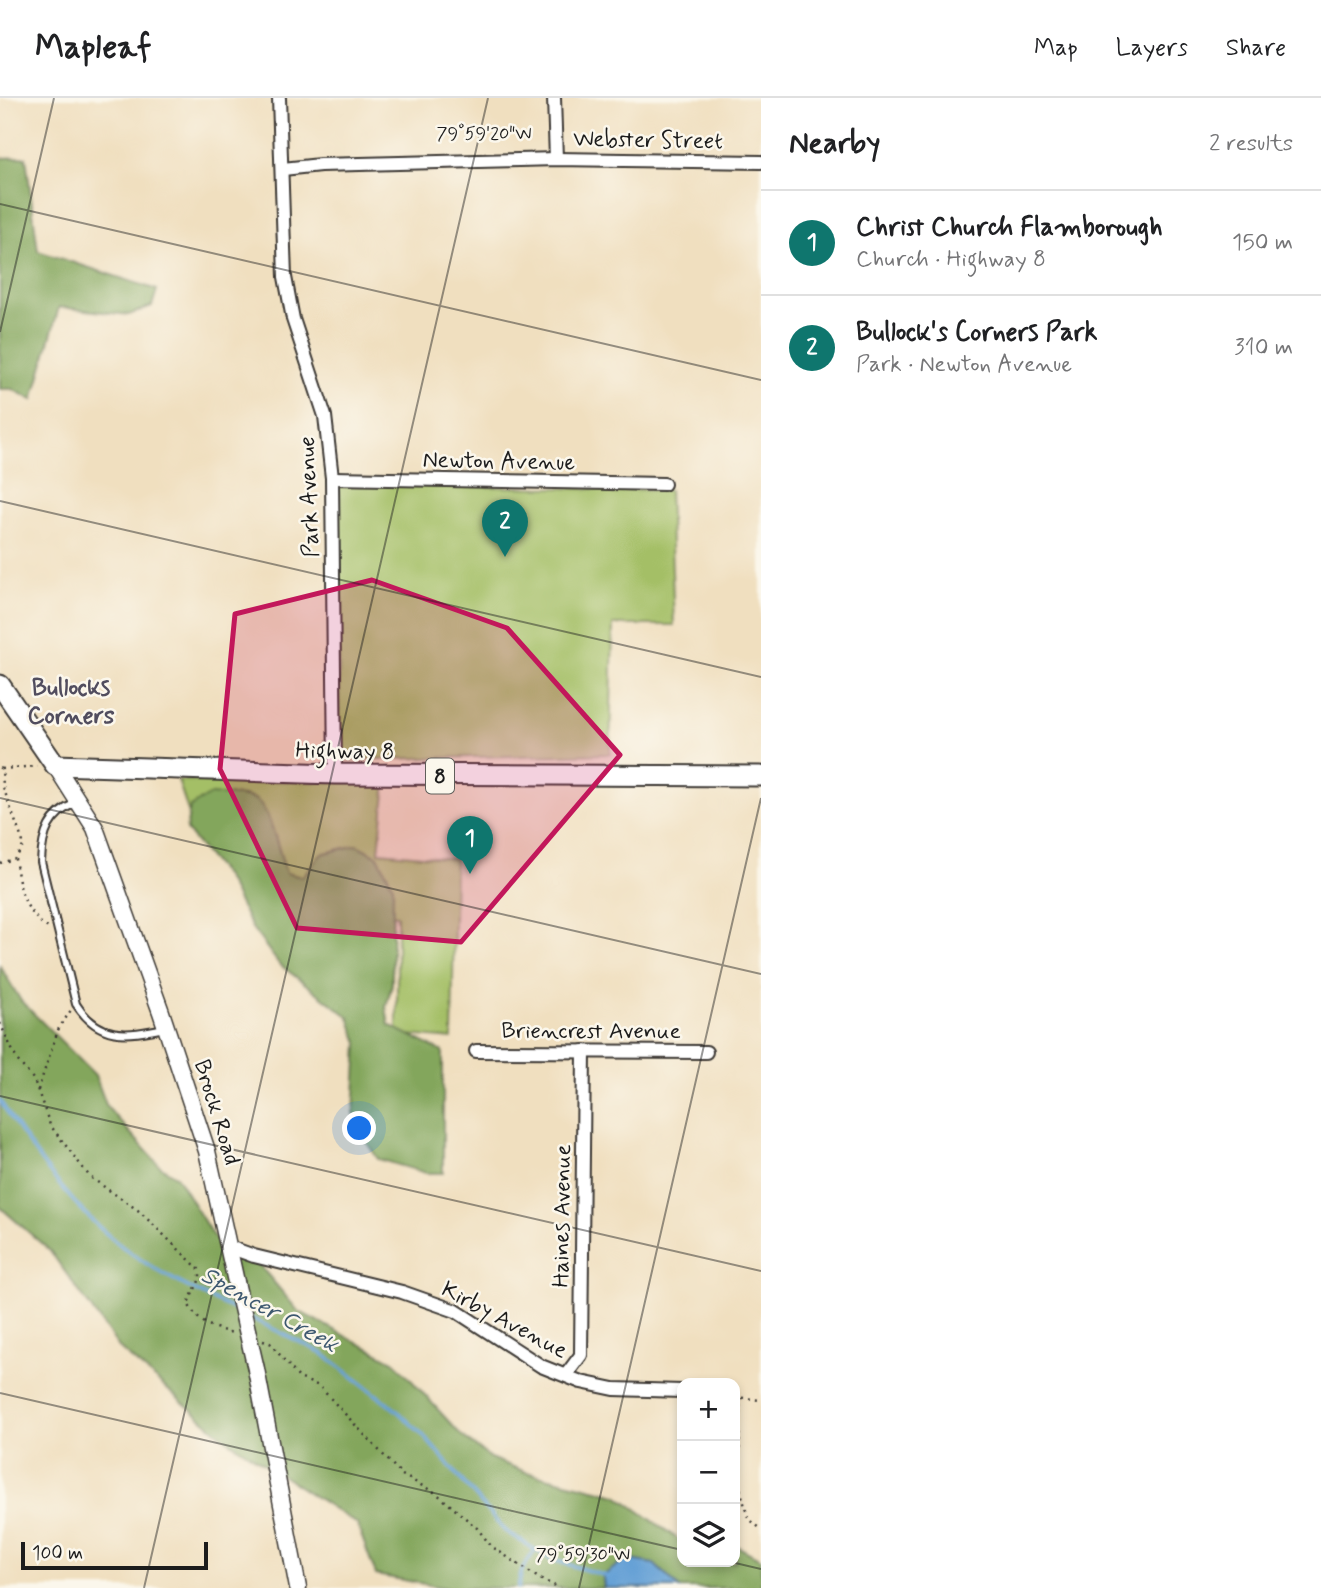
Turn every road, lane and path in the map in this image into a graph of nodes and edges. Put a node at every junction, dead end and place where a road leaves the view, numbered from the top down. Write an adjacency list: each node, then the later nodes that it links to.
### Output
1 (279, 98): 5 (street, Park Avenue)
2 (555, 98): 3 (street)
3 (556, 159): 4 (street, Webster Street); 5 (street, Webster Street)
4 (761, 162)
5 (283, 169): 6 (street, Park Avenue)
6 (332, 478): 7 (street, Newton Avenue); 11 (street, Park Avenue)
7 (664, 484)
8 (0, 685): 9 (main road, Brock Road)
9 (55, 765): 10 (path); 11 (main road, Highway 8 / 8); 13 (main road, Brock Road)
10 (1, 769): 14 (path)
11 (335, 774): 12 (main road, Highway 8 / 8)
12 (761, 776)
13 (79, 802): 16 (lane); 19 (main road, Brock Road)
14 (15, 859): 15 (path); 16 (path)
15 (0, 863)
16 (58, 934): 17 (lane)
17 (76, 1004): 19 (lane); 23 (path)
18 (0, 1023): 23 (path)
19 (166, 1027): 24 (main road, Brock Road)
20 (476, 1051): 21 (street, Briencrest Avenue)
21 (584, 1051): 22 (street, Briencrest Avenue); 27 (street, Haines Avenue)
22 (706, 1052)
23 (38, 1090): 25 (path)
24 (229, 1247): 27 (street, Kirby Avenue); 33 (main road, Brock Road, bridge)
25 (236, 1334)
26 (258, 1340): 34 (path)
27 (566, 1375): 28 (street, Kirby Avenue)
28 (677, 1391)
29 (740, 1398): 30 (path)
30 (761, 1401)
31 (740, 1441): 32 (path)
32 (761, 1529)
33 (298, 1588)
34 (560, 1588)

